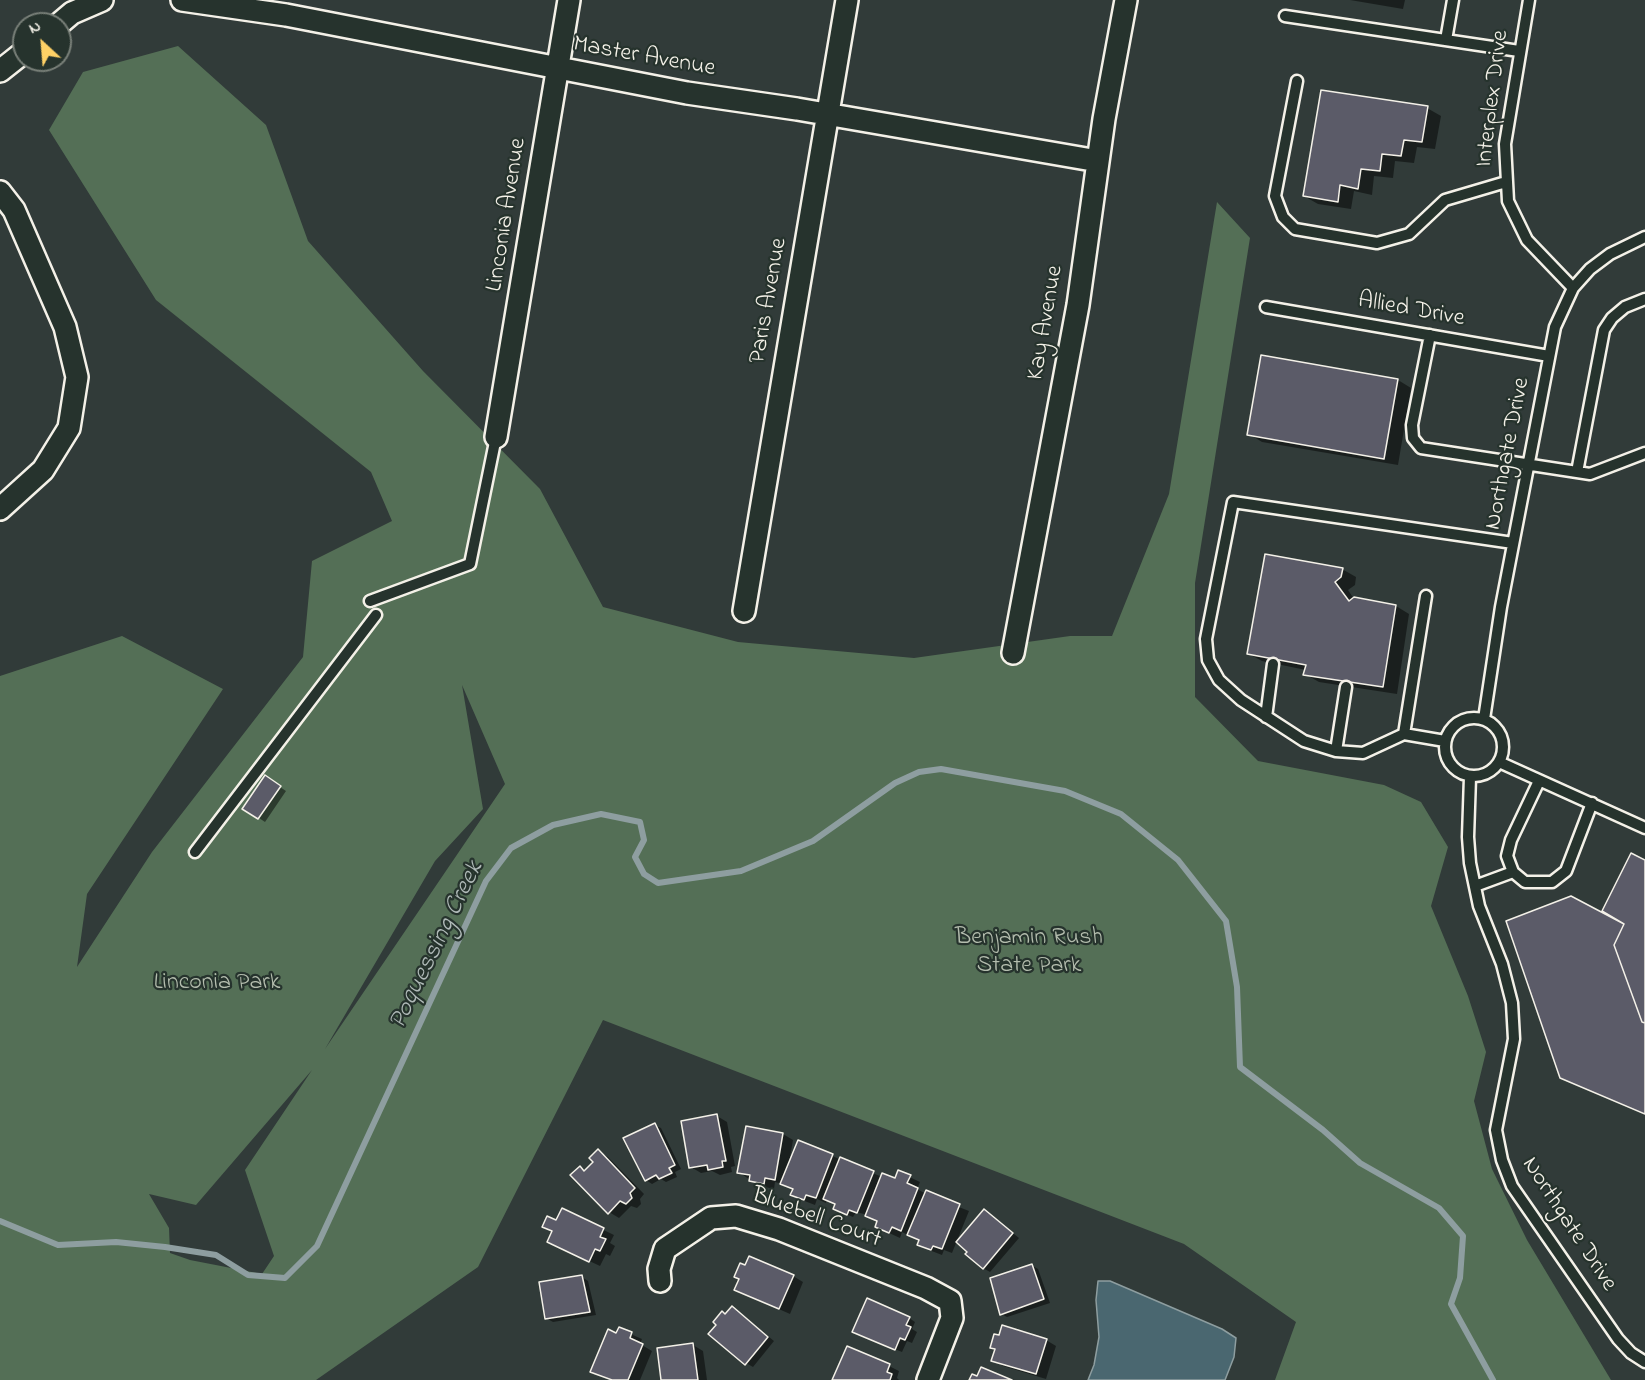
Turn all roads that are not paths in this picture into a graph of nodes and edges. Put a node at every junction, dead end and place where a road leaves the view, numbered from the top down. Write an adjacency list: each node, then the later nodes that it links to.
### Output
1 (102, 0): 9 (street)
2 (182, 0): 8 (street, Master Avenue)
3 (569, 0): 14 (street, Linconia Avenue)
4 (847, 0): 17 (street, Paris Avenue)
5 (1126, 0): 18 (street, Kay Avenue)
6 (1453, 0): 11 (lane)
7 (1529, 0): 12 (lane, Interplex Drive)
8 (287, 7): 14 (street, Master Avenue)
9 (72, 13)
10 (1285, 16): 11 (lane)
11 (1446, 40): 12 (lane)
12 (1519, 51): 19 (lane, Interplex Drive)
13 (12, 62): 15 (street)
14 (559, 69): 17 (street, Master Avenue); 27 (street, Linconia Avenue)
15 (0, 71)
16 (1297, 81): 19 (lane)
17 (829, 115): 18 (street, Master Avenue); 35 (street, Paris Avenue)
18 (1098, 161): 37 (street, Kay Avenue)
19 (1506, 182): 22 (lane, Interplex Drive)
20 (0, 192): 31 (street)
21 (1645, 237): 22 (lane, Northgate Drive)
22 (1573, 288): 26 (lane, Northgate Drive)
23 (1645, 299): 30 (lane)
24 (1266, 307): 25 (lane, Allied Drive)
25 (1430, 335): 26 (lane, Allied Drive); 29 (lane)
26 (1549, 356): 29 (lane, Northgate Drive)
27 (496, 437): 34 (lane)
28 (1645, 453): 30 (lane)
29 (1527, 464): 30 (lane); 32 (lane, Northgate Drive)
30 (1577, 472)
31 (0, 509)
32 (1513, 543): 40 (lane); 41 (lane, Northgate Drive)
33 (1426, 596): 42 (lane)
34 (370, 601)
35 (744, 611)
36 (376, 615): 50 (lane)
37 (1012, 653)
38 (1273, 664): 40 (lane)
39 (1346, 687): 44 (lane)
40 (1266, 717): 44 (lane)
41 (1484, 719): 43 (lane); 45 (lane)
42 (1404, 734): 43 (lane); 44 (lane)
43 (1445, 741): 46 (lane)
44 (1336, 751)
45 (1499, 762): 46 (lane); 47 (lane)
46 (1470, 777): 52 (lane, Northgate Drive)
47 (1539, 781): 48 (lane); 51 (lane)
48 (1592, 803): 49 (lane); 51 (lane)
49 (1645, 828)
50 (195, 852)
51 (1513, 872): 52 (lane)
52 (1475, 886): 54 (lane, Northgate Drive)
53 (660, 1281): 55 (street, Bluebell Court)
54 (1645, 1362)
55 (928, 1380)

